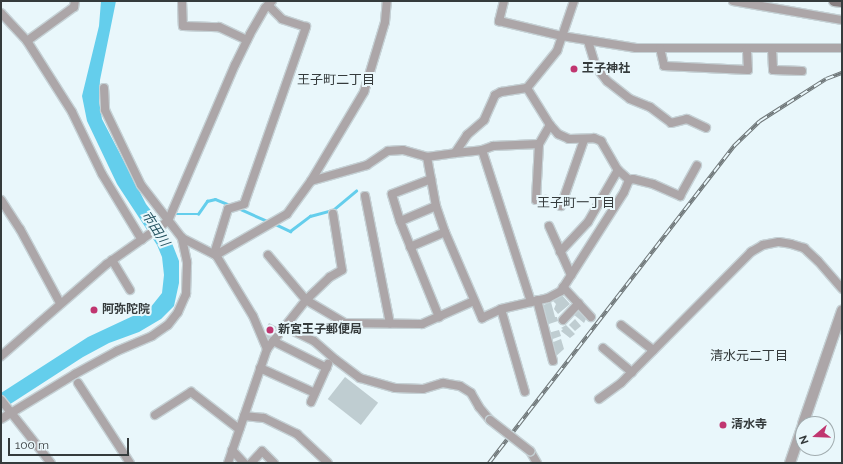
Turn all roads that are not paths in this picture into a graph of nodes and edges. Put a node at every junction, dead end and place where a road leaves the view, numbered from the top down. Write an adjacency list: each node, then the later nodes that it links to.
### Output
1 (75, 1): 14 (street)
2 (182, 1): 13 (street)
3 (387, 1): 34 (street)
4 (504, 1): 12 (street)
5 (574, 1): 12 (street)
6 (732, 1): 11 (street)
7 (834, 1): 8 (main road)
8 (842, 2)
9 (270, 3): 13 (street); 47 (street)
10 (1, 12): 14 (street)
11 (842, 20)
12 (562, 36): 15 (street); 22 (street)
13 (247, 40): 39 (street)
14 (27, 41): 43 (street)
15 (588, 41): 16 (street); 24 (street)
16 (660, 48): 18 (street); 18 (street)
17 (842, 48): 19 (street)
18 (747, 49): 19 (street)
19 (772, 49): 20 (street)
20 (802, 71)
21 (104, 88): 39 (street)
22 (527, 88): 23 (street); 28 (street)
23 (550, 125): 25 (street); 26 (street)
24 (706, 128)
25 (584, 140): 26 (street); 31 (street)
26 (540, 144): 27 (street)
27 (482, 150): 28 (street); 55 (street)
28 (455, 153): 29 (street)
29 (427, 157): 32 (street); 34 (street)
30 (697, 165): 33 (street)
31 (618, 170): 33 (street); 46 (street)
32 (431, 178): 37 (street); 40 (street)
33 (629, 180): 50 (street)
34 (311, 181): 47 (street)
35 (365, 196): 64 (street)
36 (1, 200): 57 (street)
37 (436, 206): 40 (street); 42 (street)
38 (333, 214): 54 (street)
39 (168, 221): 43 (street); 44 (street)
40 (400, 221): 45 (street)
41 (549, 226): 46 (street)
42 (445, 232): 45 (street); 56 (street)
43 (144, 238): 49 (street)
44 (182, 238): 47 (street); 83 (street)
45 (410, 247): 61 (street)
46 (560, 252): 50 (street)
47 (215, 254): 68 (street)
48 (268, 255): 54 (street)
49 (112, 260): 53 (street); 57 (street)
50 (571, 275): 51 (street)
51 (563, 287): 55 (street); 58 (street)
52 (842, 289): 70 (street)
53 (130, 290)
54 (306, 300): 64 (street); 66 (street)
55 (534, 301): 59 (street); 73 (street)
56 (474, 302): 59 (street); 61 (street)
57 (60, 303): 71 (street)
58 (579, 304): 62 (street); 63 (street)
59 (501, 309): 78 (street)
60 (842, 311): 86 (street)
61 (439, 317): 64 (street)
62 (591, 317)
63 (563, 320)
64 (390, 324)
65 (621, 325): 70 (street)
66 (285, 327): 67 (street); 72 (street)
67 (273, 341): 68 (street); 75 (street)
68 (267, 348): 74 (street)
69 (603, 348): 76 (street)
70 (653, 350): 76 (street)
71 (1, 356)
72 (332, 357): 75 (street); 98 (street, bridge)
73 (553, 361)
74 (260, 368): 79 (street); 85 (street)
75 (326, 368): 79 (street)
76 (632, 372): 80 (street)
77 (78, 383): 92 (street)
78 (525, 392)
79 (315, 393): 82 (street)
80 (599, 399)
81 (1, 400): 83 (street)
82 (311, 402)
83 (12, 412): 87 (street); 91 (street)
84 (156, 415): 88 (street)
85 (244, 416): 88 (street); 97 (street)
86 (806, 416)
87 (1, 420)
88 (239, 429): 90 (street)
89 (795, 448): 99 (street)
90 (232, 450): 93 (street); 94 (street)
91 (51, 463)
92 (130, 463)
93 (228, 463)
94 (244, 463)
95 (251, 463): 96 (street)
96 (274, 463)
97 (328, 463)
98 (537, 463)
99 (790, 463)

